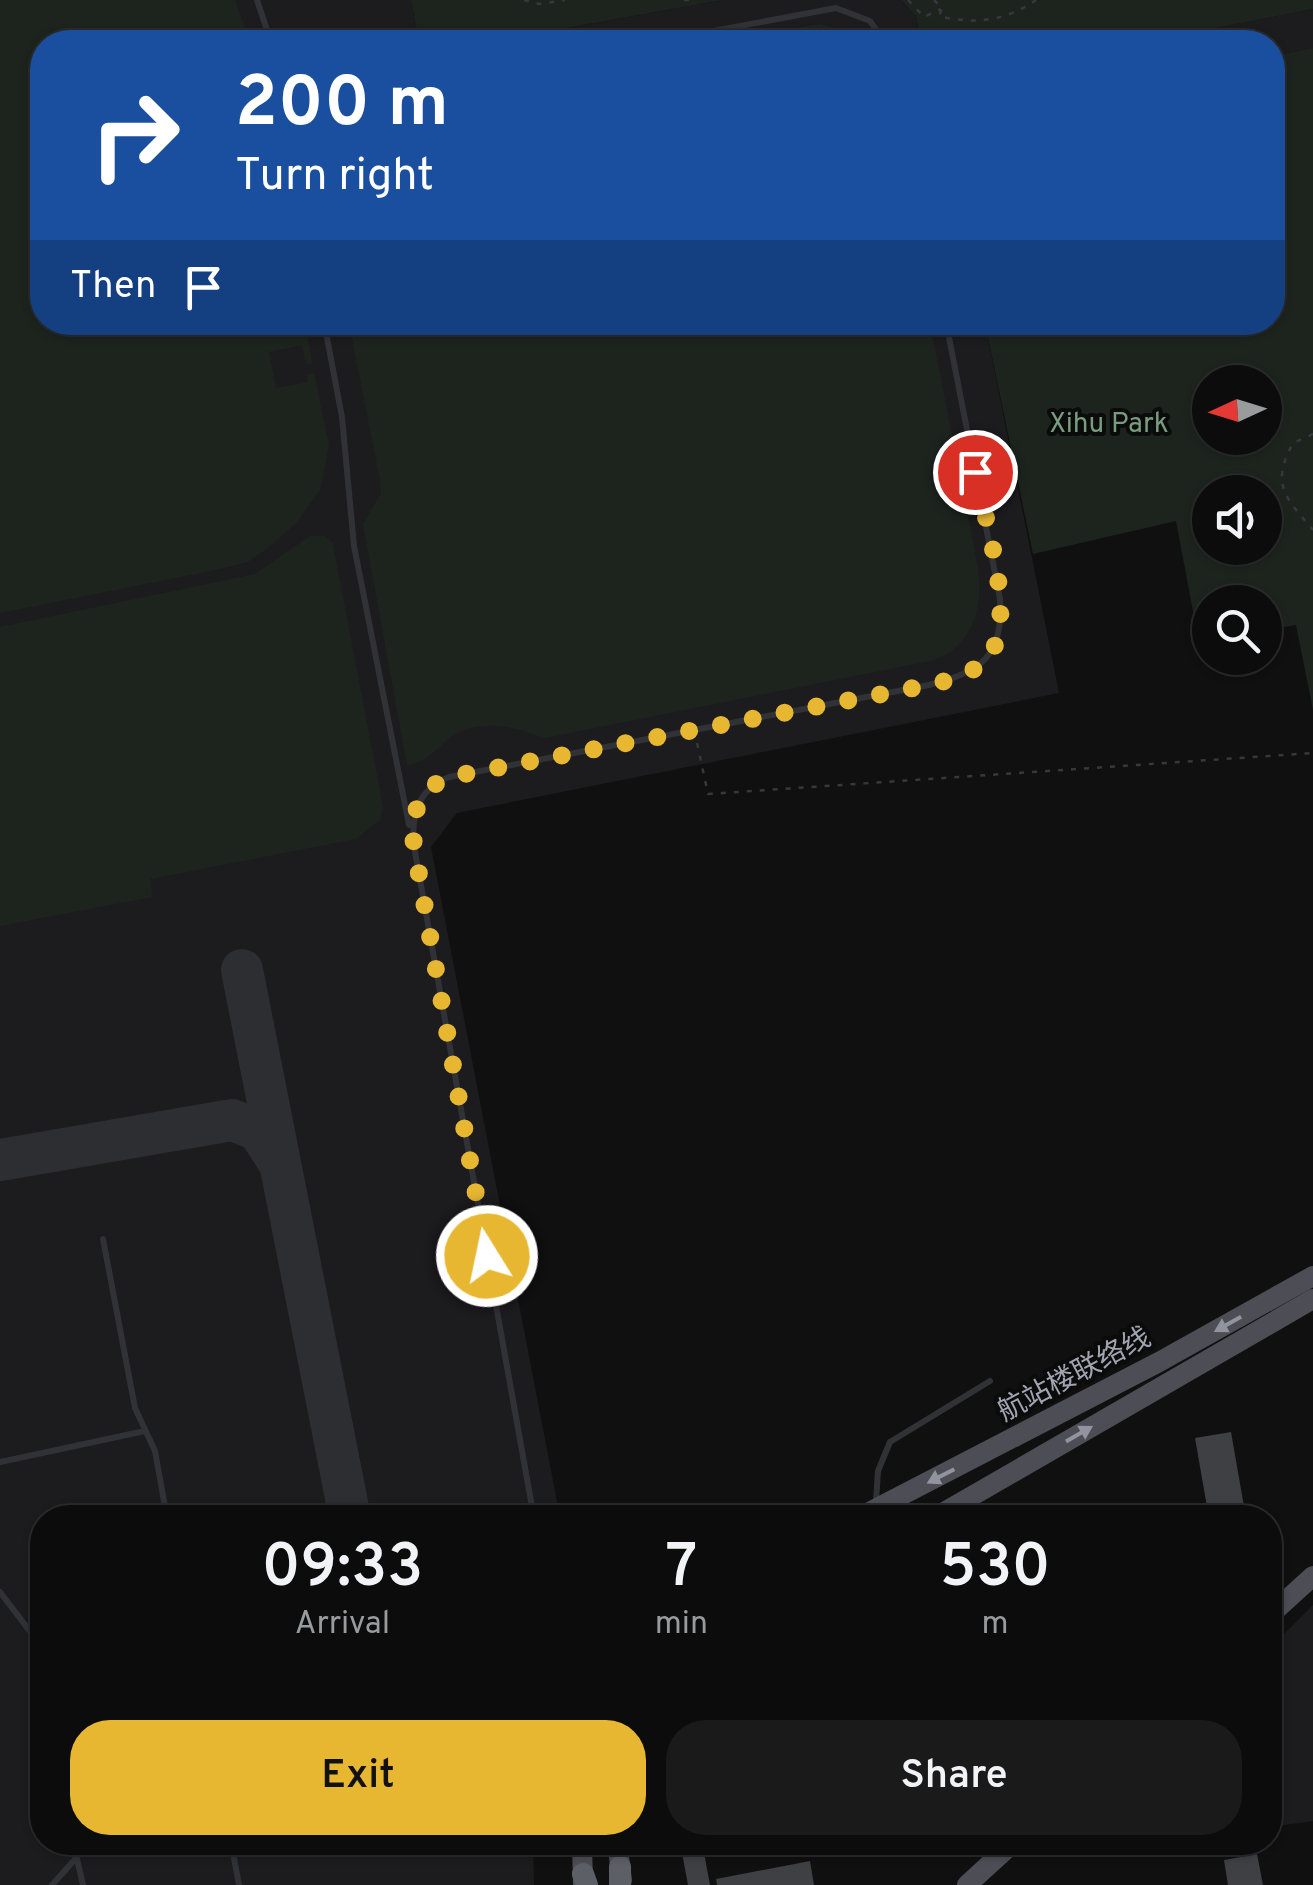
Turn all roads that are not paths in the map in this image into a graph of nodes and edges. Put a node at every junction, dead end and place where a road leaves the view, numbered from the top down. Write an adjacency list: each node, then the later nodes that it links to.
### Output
1 (257, 0): 2 (lane)
2 (267, 30)
3 (718, 30): 4 (lane)
4 (877, 30)
5 (326, 335): 7 (lane)
6 (949, 335): 7 (lane)
7 (414, 846): 15 (lane)
8 (102, 1238): 12 (lane)
9 (1313, 1276): 17 (main road, 航站楼联络线, one-way to 17)
10 (1313, 1299): 18 (main road, 航站楼联络线, one-way to 10)
11 (990, 1382): 16 (lane)
12 (145, 1431): 13 (lane); 14 (lane)
13 (0, 1462)
14 (165, 1505)
15 (532, 1505)
16 (872, 1505)
17 (888, 1505)
18 (956, 1505)
19 (1313, 1576): 21 (main road)
20 (0, 1592): 22 (lane)
21 (1282, 1604)
22 (30, 1631)
23 (233, 1855): 30 (lane)
24 (583, 1855): 27 (main road)
25 (1000, 1855): 31 (main road)
26 (77, 1857): 28 (lane); 29 (lane)
27 (584, 1881)
28 (52, 1885)
29 (83, 1885)
30 (239, 1885)
31 (967, 1885)

